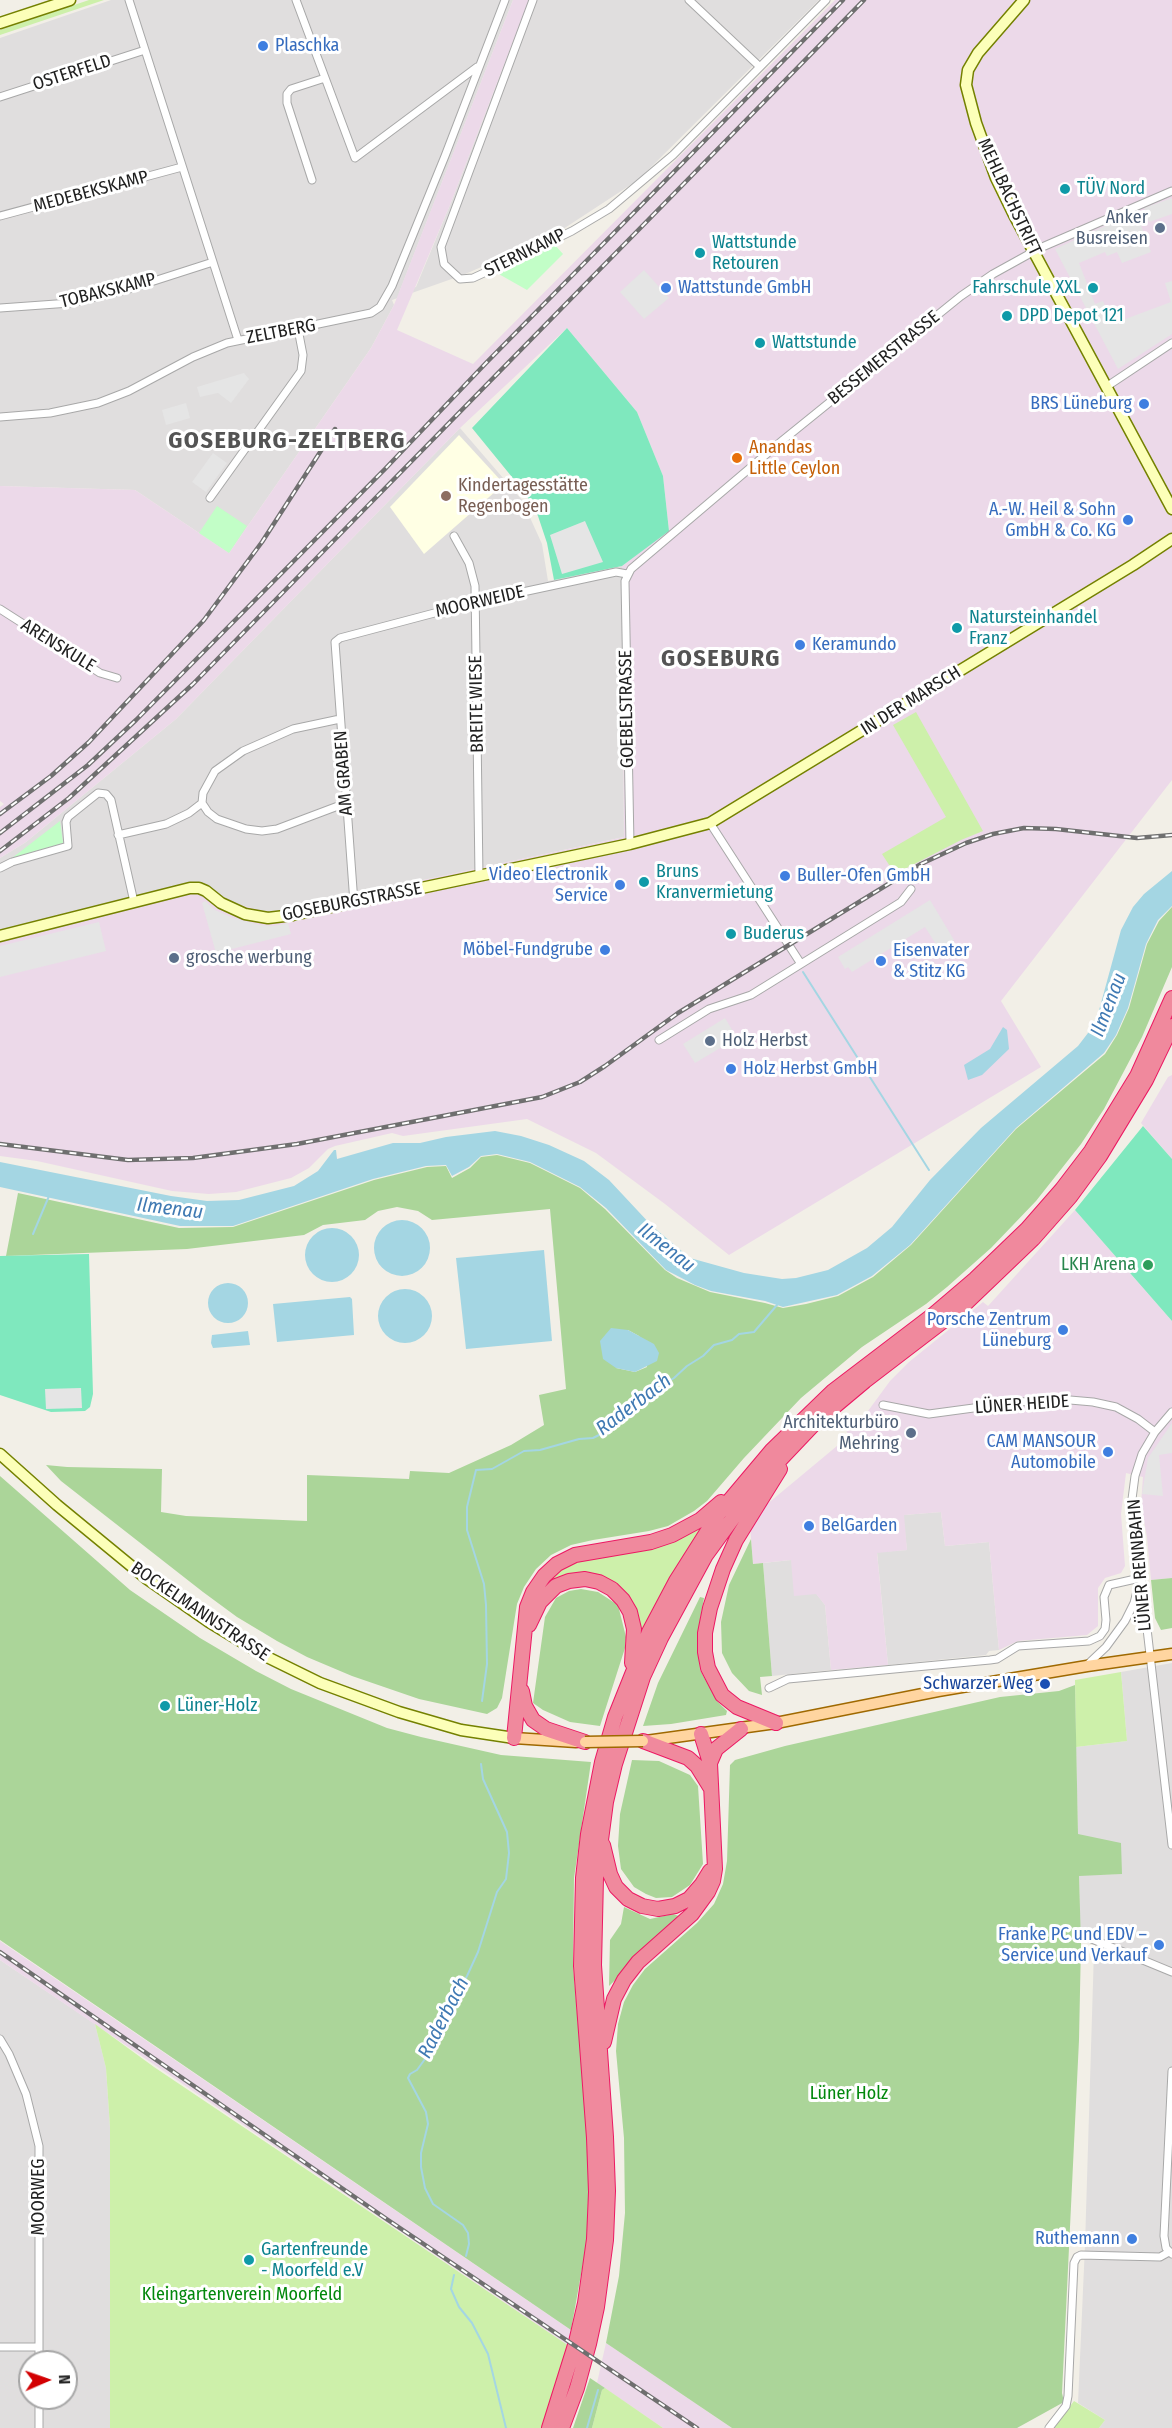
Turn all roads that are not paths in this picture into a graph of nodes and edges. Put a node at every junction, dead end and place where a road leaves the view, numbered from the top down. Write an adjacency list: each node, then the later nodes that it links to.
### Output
1 (70, 0): 9 (street)
2 (129, 0): 10 (street, ZELTBERG)
3 (296, 0): 13 (street)
4 (505, 0): 11 (street, ZELTBERG)
5 (533, 0): 12 (street, STERNKAMP)
6 (689, 0): 12 (street)
7 (826, 0): 12 (street, STERNKAMP)
8 (1024, 0): 19 (street, MEHLBACHSTRIFT)
9 (0, 23)
10 (145, 50): 14 (street, OSTERFELD); 15 (street, ZELTBERG)
11 (479, 65): 13 (street); 22 (street, ZELTBERG)
12 (759, 66)
13 (325, 78): 16 (street)
14 (0, 96)
15 (182, 167): 18 (street, MEDEBEKSKAMP); 20 (street, ZELTBERG)
16 (312, 180)
17 (1172, 191): 19 (street, BESSEMERSTRASSE)
18 (0, 216)
19 (1034, 251): 25 (street, MEHLBACHSTRIFT); 31 (street, BESSEMERSTRASSE)
20 (213, 262): 21 (street, TOBAKSKAMP); 23 (street, ZELTBERG)
21 (0, 308)
22 (298, 329): 23 (street, ZELTBERG); 27 (street)
23 (238, 340): 26 (street)
24 (1172, 342): 25 (street)
25 (1106, 387): 28 (street, MEHLBACHSTRIFT)
26 (0, 417)
27 (210, 498)
28 (1172, 509)
29 (454, 536): 32 (street, BREITE WIESE)
30 (1172, 539): 39 (street, IN DER MARSCH)
31 (627, 574): 32 (street, MOORWEIDE); 41 (street, GOEBELSTRASSE)
32 (476, 602): 34 (street, MOORWEIDE); 43 (street, BREITE WIESE)
33 (0, 609): 35 (street, ARENSKULE)
34 (335, 642): 36 (street, AM GRABEN)
35 (117, 678)
36 (340, 719): 37 (street); 38 (street, AM GRABEN)
37 (202, 803): 38 (street); 40 (street)
38 (346, 803): 46 (street, AM GRABEN)
39 (710, 823): 41 (street, GOSEBURGSTRASSE); 48 (street)
40 (118, 835): 42 (street); 45 (street)
41 (630, 844): 43 (street, GOSEBURGSTRASSE)
42 (0, 868)
43 (479, 876): 46 (street, GOSEBURGSTRASSE)
44 (910, 890): 48 (street)
45 (134, 902): 46 (street, GOSEBURGSTRASSE); 47 (street, GOSEBURGSTRASSE)
46 (354, 903)
47 (0, 936)
48 (801, 964): 51 (street)
49 (1172, 998): 57 (highway)
50 (1172, 1026): 55 (highway)
51 (659, 1040)
52 (884, 1405): 54 (street, LÜNER HEIDE)
53 (1172, 1412): 54 (street, LÜNER RENNBAHN)
54 (1155, 1432): 58 (street, LÜNER RENNBAHN)
55 (798, 1440): 66 (highway); 74 (highway)
56 (0, 1454): 69 (street, BOCKELMANNSTRASSE)
57 (738, 1488): 59 (highway); 63 (highway)
58 (1140, 1578): 61 (street, LÜNER RENNBAHN); 62 (street); 65 (street)
59 (525, 1635): 63 (highway); 64 (highway)
60 (1172, 1653): 61 (main road, BOCKELMANNSTRASSE)
61 (1149, 1656): 62 (main road, BOCKELMANNSTRASSE); 75 (street, LÜNER RENNBAHN)
62 (1087, 1665): 66 (main road, BOCKELMANNSTRASSE)
63 (631, 1673): 87 (highway)
64 (520, 1680): 69 (highway); 71 (highway)
65 (769, 1688)
66 (777, 1724): 67 (main road, BOCKELMANNSTRASSE)
67 (741, 1729): 68 (main road, BOCKELMANNSTRASSE); 72 (highway)
68 (701, 1734): 70 (main road, BOCKELMANNSTRASSE); 72 (highway)
69 (514, 1738): 71 (main road, BOCKELMANNSTRASSE)
70 (642, 1741): 71 (main road, BOCKELMANNSTRASSE, bridge); 73 (highway)
71 (585, 1742)
72 (710, 1763): 73 (highway)
73 (711, 1790): 76 (highway)
74 (601, 1836): 76 (highway); 81 (highway)
75 (1172, 1845)
76 (715, 1854): 81 (highway)
77 (1087, 1937): 78 (street)
78 (1172, 1972)
79 (0, 2039): 84 (street, MOORWEG)
80 (1172, 2071): 82 (street)
81 (602, 2078): 88 (highway)
82 (1171, 2253): 89 (street)
83 (0, 2347): 84 (street)
84 (39, 2347)
85 (39, 2410): 86 (street)
86 (39, 2428)
87 (549, 2428)
88 (562, 2428)
89 (1049, 2428)

